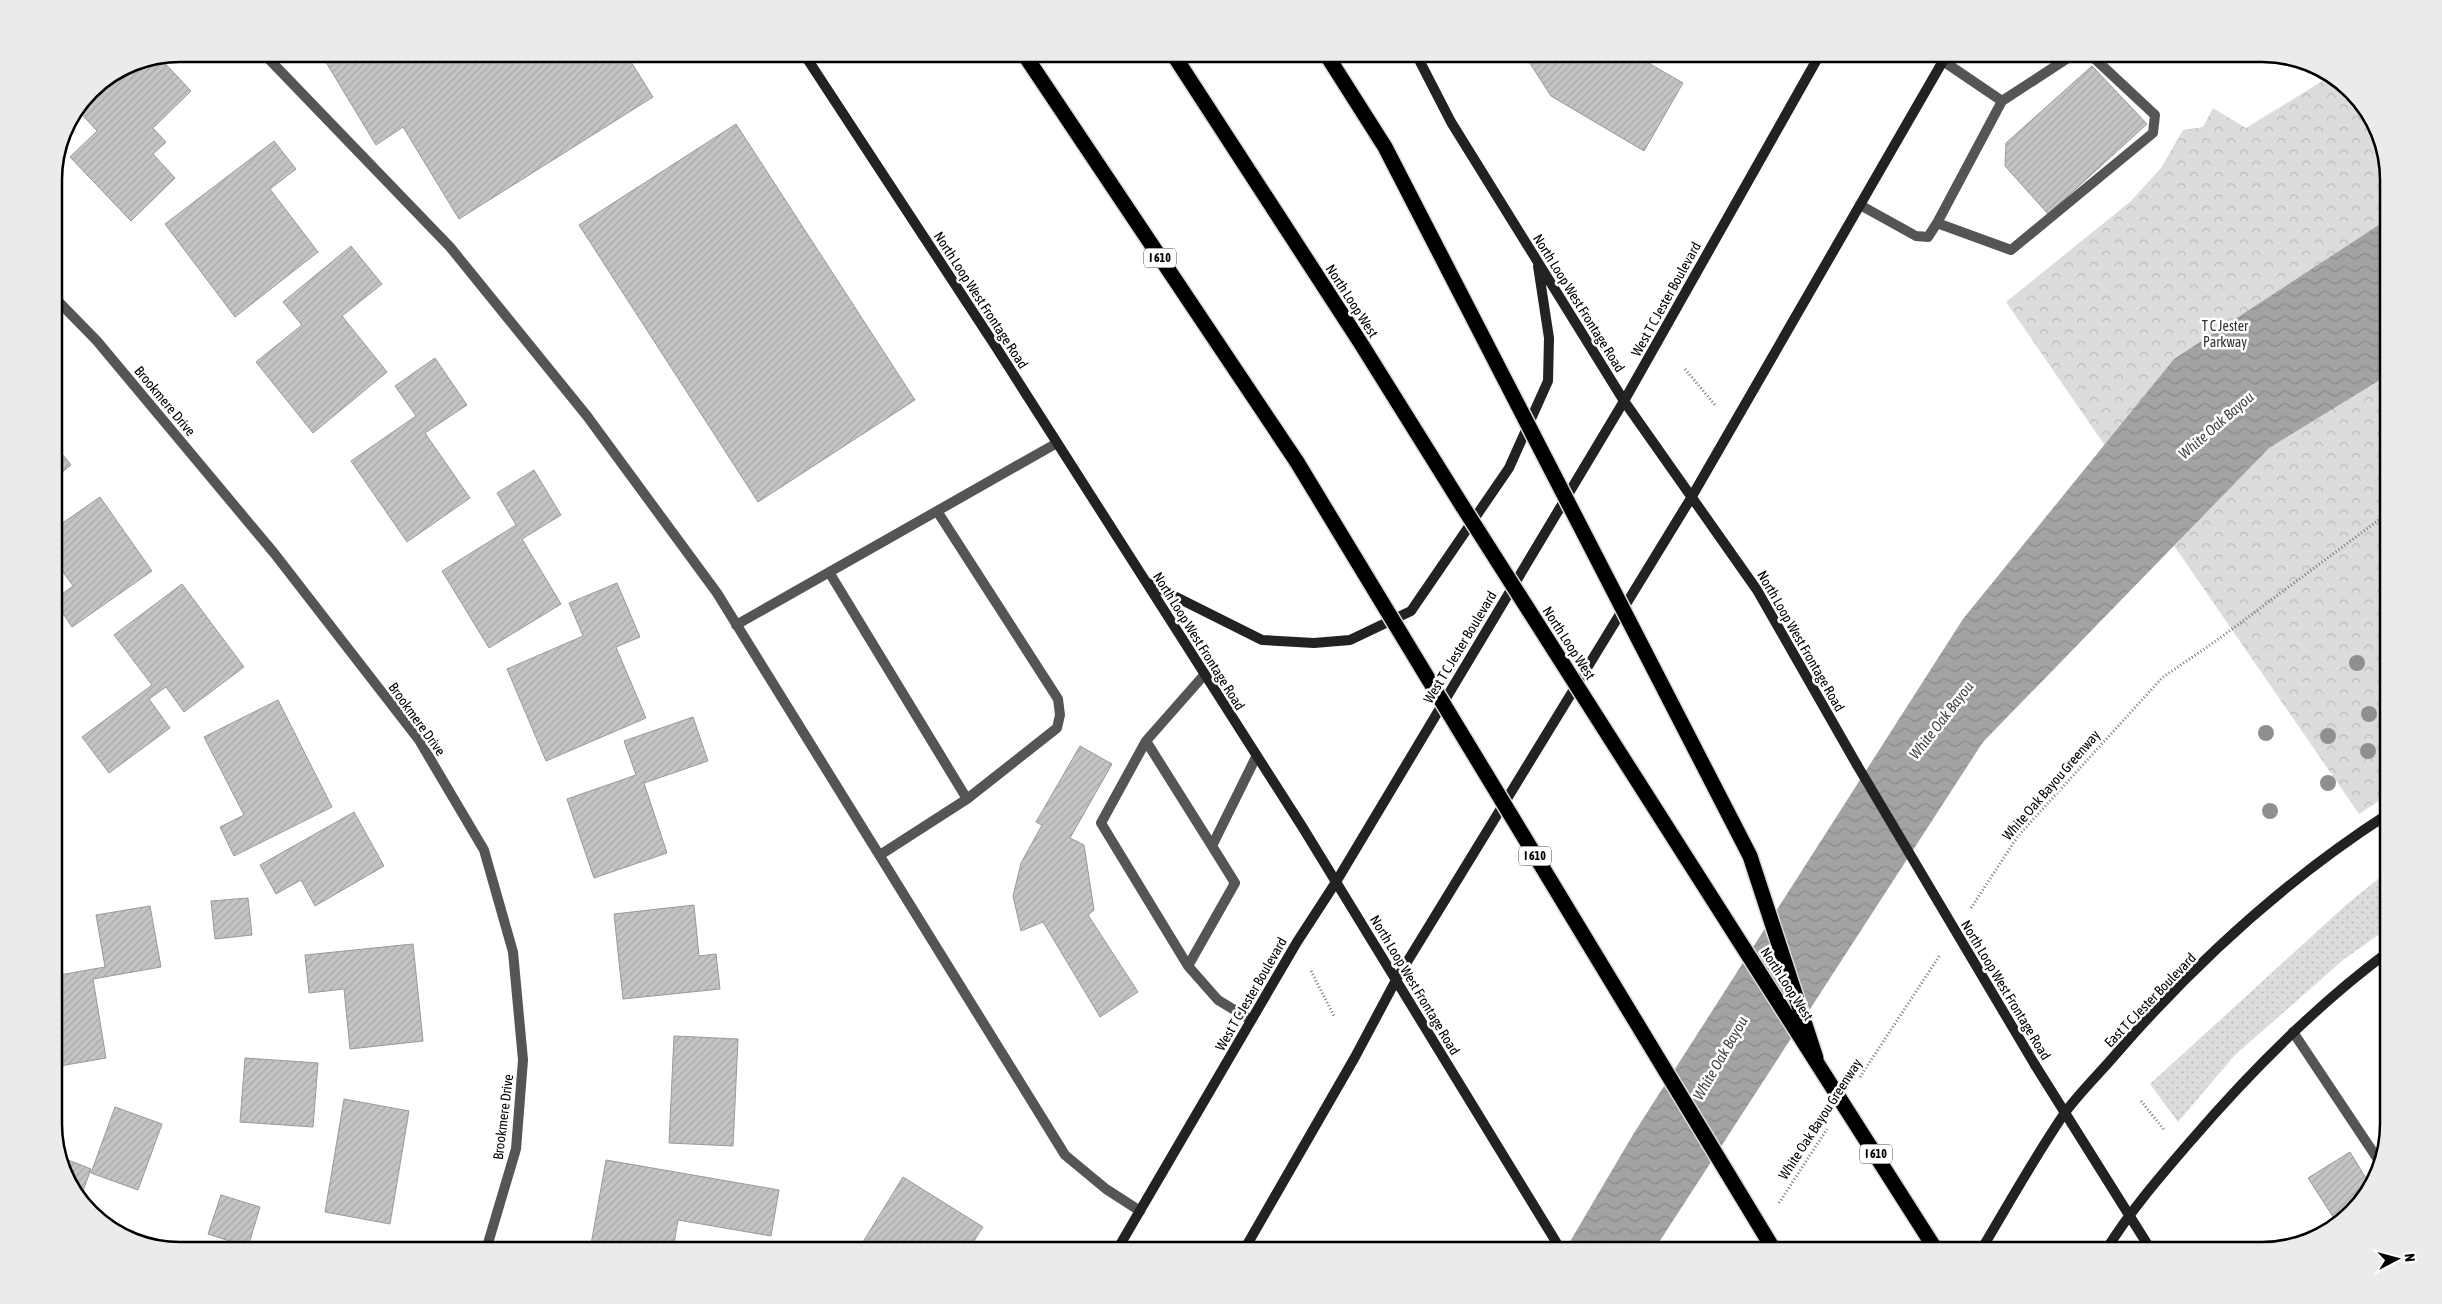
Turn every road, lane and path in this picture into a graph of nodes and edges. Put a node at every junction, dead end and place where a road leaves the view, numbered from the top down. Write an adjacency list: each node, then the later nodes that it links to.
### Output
1 (272, 62): 26 (street)
2 (809, 62): 20 (main road, North Loop West Frontage Road)
3 (1029, 62): 58 (highway, I 610, bridge)
4 (1178, 62): 44 (highway, North Loop West / I 610, bridge)
5 (1331, 62): 44 (highway, bridge)
6 (1420, 62): 15 (main road, North Loop West Frontage Road)
7 (1815, 62): 18 (main road, West T C Jester Boulevard)
8 (1942, 62): 13 (main road)
9 (1951, 62): 12 (street)
10 (2062, 62): 12 (street)
11 (2098, 62): 14 (street)
12 (2002, 101): 14 (street)
13 (1860, 205): 14 (street); 21 (main road)
14 (1937, 223)
15 (1537, 260): 18 (main road, North Loop West Frontage Road); 25 (main road)
16 (63, 305): 54 (street, Brookmere Drive)
17 (1685, 369): 19 (path)
18 (1624, 401): 21 (main road, North Loop West Frontage Road); 34 (main road, West T C Jester Boulevard)
19 (1715, 406)
20 (1057, 443): 22 (street); 25 (main road, North Loop West Frontage Road)
21 (1692, 498): 40 (main road); 47 (main road, North Loop West Frontage Road, bridge)
22 (937, 511): 24 (street); 30 (street)
23 (2379, 519): 35 (path, White Oak Bayou Greenway)
24 (829, 572): 26 (street); 30 (street)
25 (1145, 581): 27 (main road, North Loop West Frontage Road)
26 (736, 625): 33 (street)
27 (1205, 674): 28 (street); 29 (main road, North Loop West Frontage Road)
28 (1146, 741): 32 (street); 38 (street)
29 (1256, 757): 32 (street); 34 (main road, North Loop West Frontage Road)
30 (967, 799): 33 (street)
31 (2380, 820): 47 (main road, East T C Jester Boulevard)
32 (1212, 846): 38 (street)
33 (880, 855): 52 (street)
34 (1336, 882): 40 (main road, North Loop West Frontage Road); 42 (main road, West T C Jester Boulevard)
35 (1970, 908)
36 (1944, 949): 45 (path, White Oak Bayou Greenway)
37 (2380, 958): 43 (main road)
38 (1188, 966): 42 (street)
39 (1309, 969): 41 (path)
40 (1396, 980): 56 (main road); 57 (main road, North Loop West Frontage Road)
41 (1334, 1016)
42 (1251, 1020): 52 (main road, West T C Jester Boulevard)
43 (2293, 1032): 50 (street); 53 (main road)
44 (1816, 1058): 59 (highway, North Loop West / I 610, bridge)
45 (1854, 1086)
46 (2141, 1101): 49 (path)
47 (2065, 1113): 53 (main road, North Loop West Frontage Road); 60 (main road, East T C Jester Boulevard)
48 (1828, 1127): 51 (path, White Oak Bayou Greenway)
49 (2166, 1131)
50 (2375, 1155)
51 (1775, 1209)
52 (1140, 1211): 55 (main road, West T C Jester Boulevard)
53 (2128, 1213): 61 (main road); 62 (main road, North Loop West Frontage Road)
54 (488, 1242)
55 (1122, 1242)
56 (1249, 1242)
57 (1556, 1242)
58 (1769, 1242)
59 (1931, 1242)
60 (1986, 1242)
61 (2111, 1242)
62 (2147, 1242)

